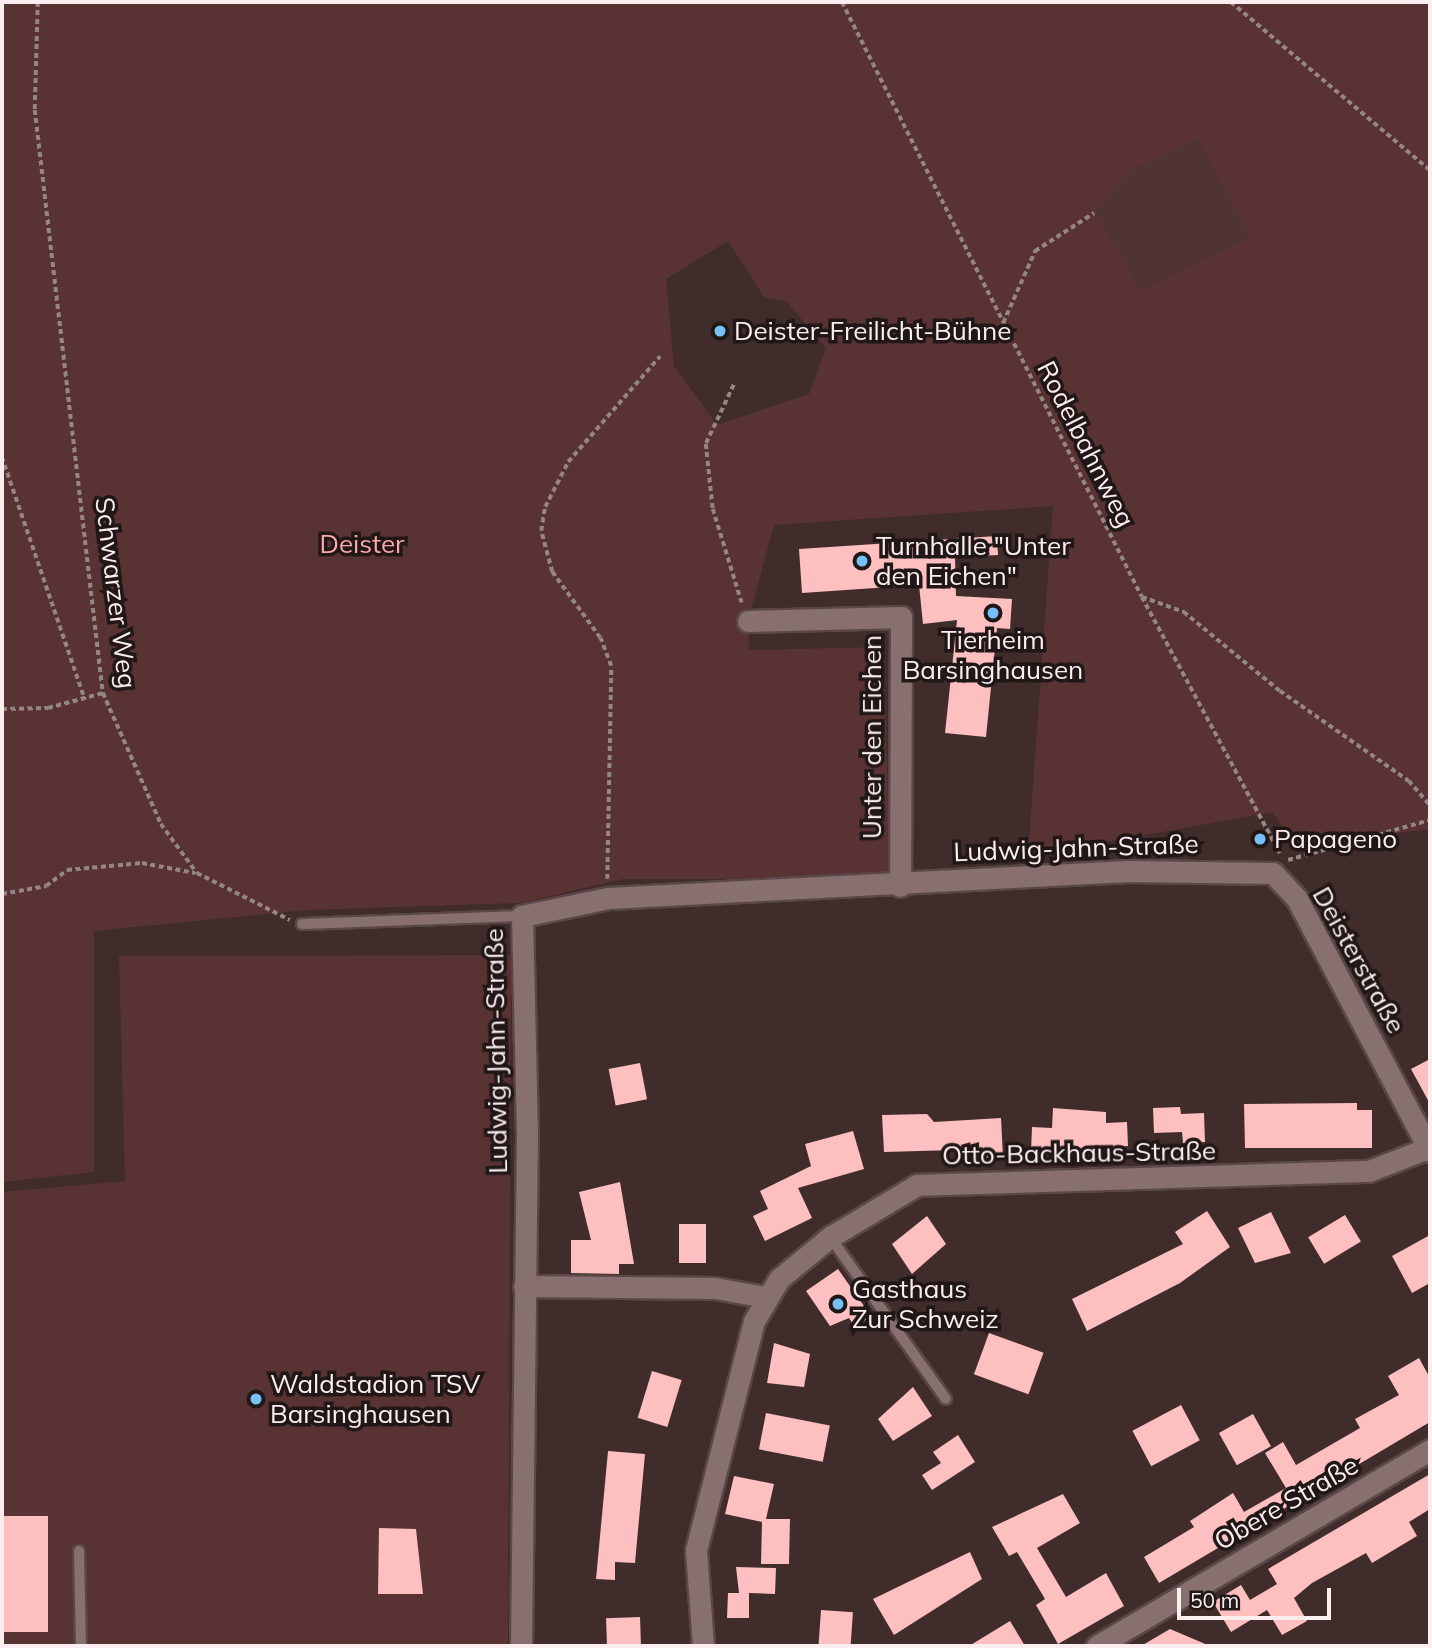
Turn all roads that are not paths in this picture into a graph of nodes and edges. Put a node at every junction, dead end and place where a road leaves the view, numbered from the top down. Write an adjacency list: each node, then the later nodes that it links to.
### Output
1 (748, 621): 3 (street, Unter den Eichen)
2 (1279, 867): 3 (street, Ludwig-Jahn-Straße); 6 (street, Deisterstraße)
3 (900, 886): 4 (street, Ludwig-Jahn-Straße)
4 (522, 916): 5 (lane); 8 (street, Ludwig-Jahn-Straße)
5 (302, 924)
6 (1428, 1142): 7 (street, Otto-Backhaus-Straße)
7 (830, 1237): 9 (street, Otto-Backhaus-Straße); 10 (lane)
8 (524, 1286): 9 (street); 14 (street, Ludwig-Jahn-Straße)
9 (765, 1297): 15 (street)
10 (946, 1399)
11 (1430, 1450): 16 (street, Obere Straße)
12 (79, 1551): 13 (lane)
13 (81, 1646)
14 (521, 1646)
15 (702, 1646)
16 (1097, 1646)

